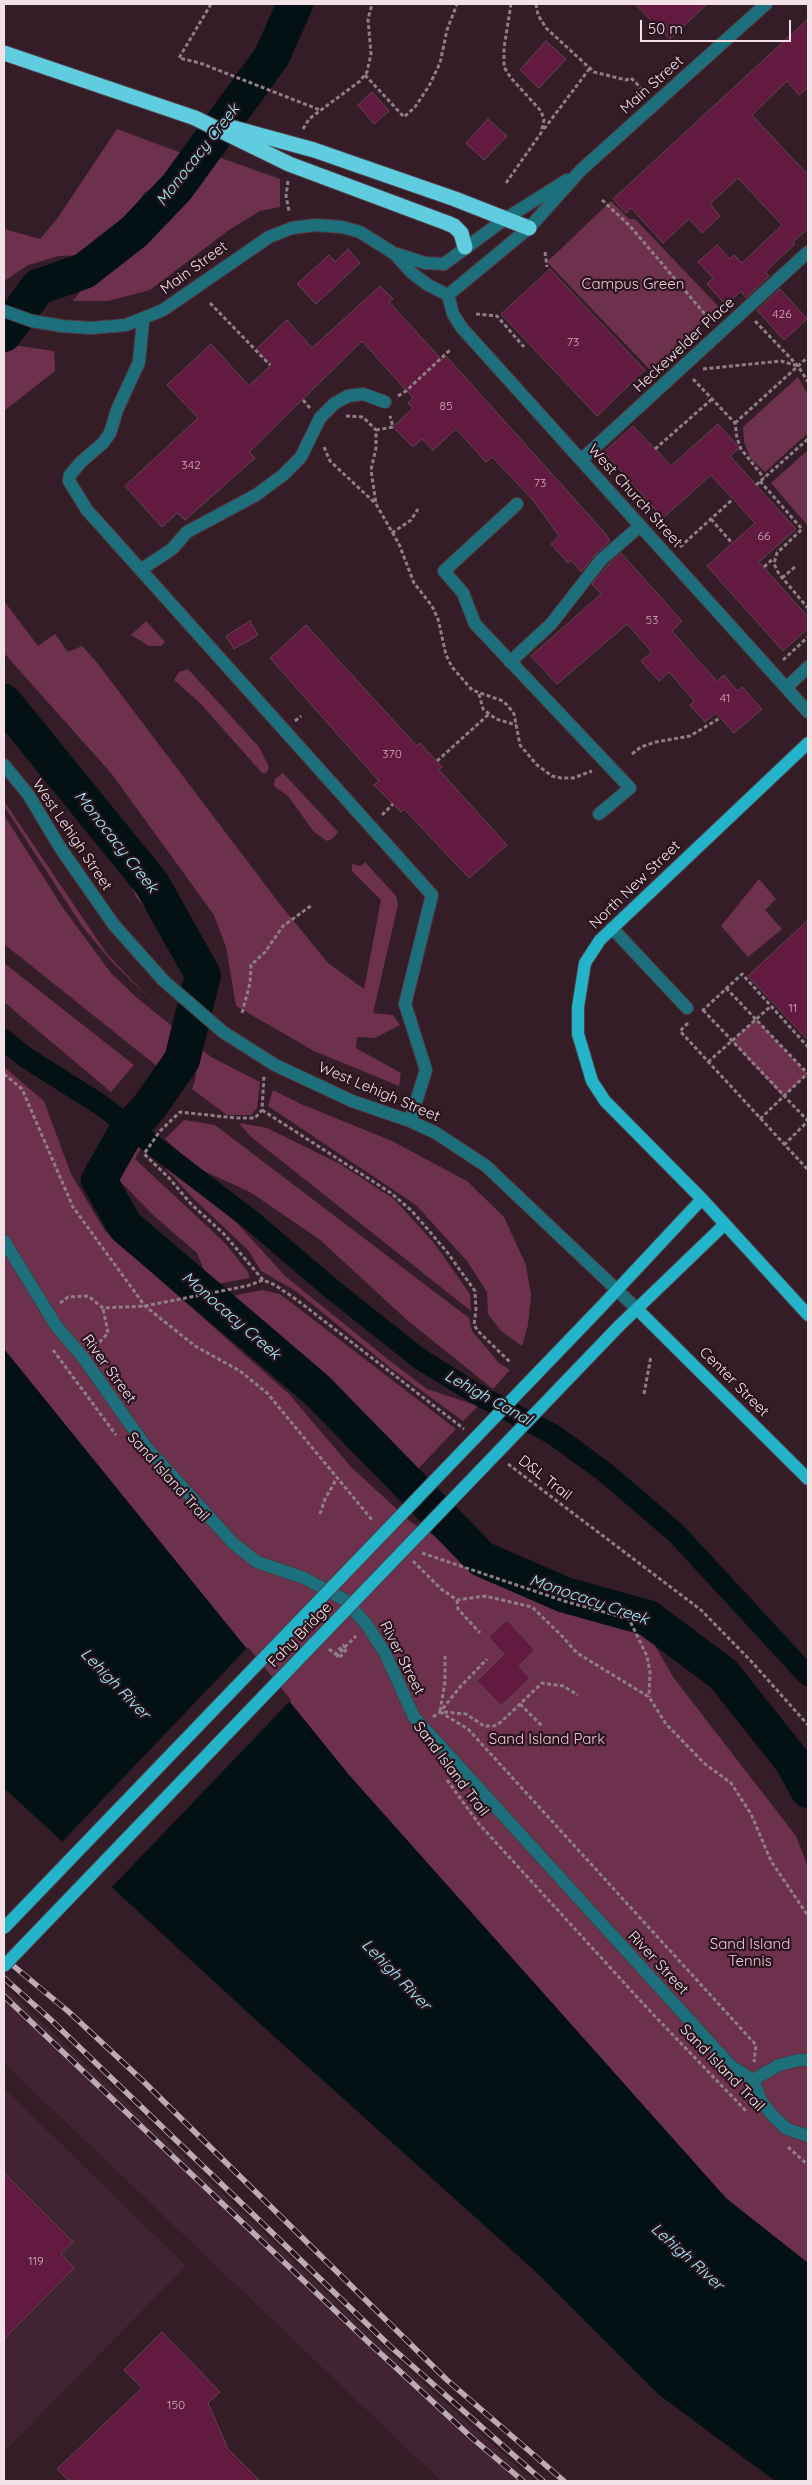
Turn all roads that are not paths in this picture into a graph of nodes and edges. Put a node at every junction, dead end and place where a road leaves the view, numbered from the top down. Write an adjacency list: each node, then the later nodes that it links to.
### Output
1 (766, 4): 4 (street, Main Street)
2 (4, 53): 3 (highway)
3 (194, 118): 5 (highway, bridge); 7 (highway, bridge)
4 (581, 170): 5 (street, Main Street); 6 (street, Main Street)
5 (505, 219): 6 (highway); 7 (street, Main Street)
6 (529, 228): 10 (street, Main Street)
7 (465, 247): 9 (street, Main Street)
8 (808, 252): 14 (street, Heckewelder Place)
9 (395, 254): 10 (street, Main Street); 12 (street, Main Street)
10 (448, 295): 14 (street, West Church Street)
11 (4, 311): 12 (street, Main Street)
12 (143, 320): 17 (street)
13 (385, 402): 17 (street)
14 (580, 460): 16 (street, West Church Street)
15 (517, 504): 18 (street)
16 (640, 526): 18 (street); 20 (street, West Church Street)
17 (142, 569): 27 (street)
18 (510, 662): 24 (street)
19 (808, 667): 20 (street)
20 (786, 688): 21 (street, West Church Street)
21 (808, 712)
22 (808, 743): 25 (main road, North New Street)
23 (4, 765): 27 (street, West Lehigh Street)
24 (599, 814)
25 (612, 928): 26 (street); 28 (main road, North New Street)
26 (692, 1015)
27 (410, 1121): 31 (street, West Lehigh Street)
28 (702, 1199): 29 (main road, North New Street); 31 (main road)
29 (725, 1224): 32 (main road); 33 (main road, North New Street)
30 (4, 1241): 38 (street, River Street)
31 (617, 1290): 32 (street, West Lehigh Street); 35 (main road, Fahy Bridge, bridge)
32 (637, 1309): 34 (main road, Center Street); 36 (main road, Fahy Bridge, bridge)
33 (808, 1315)
34 (808, 1479)
35 (4, 1928)
36 (4, 1966)
37 (808, 2060): 38 (street)
38 (752, 2080): 39 (street)
39 (808, 2136)

